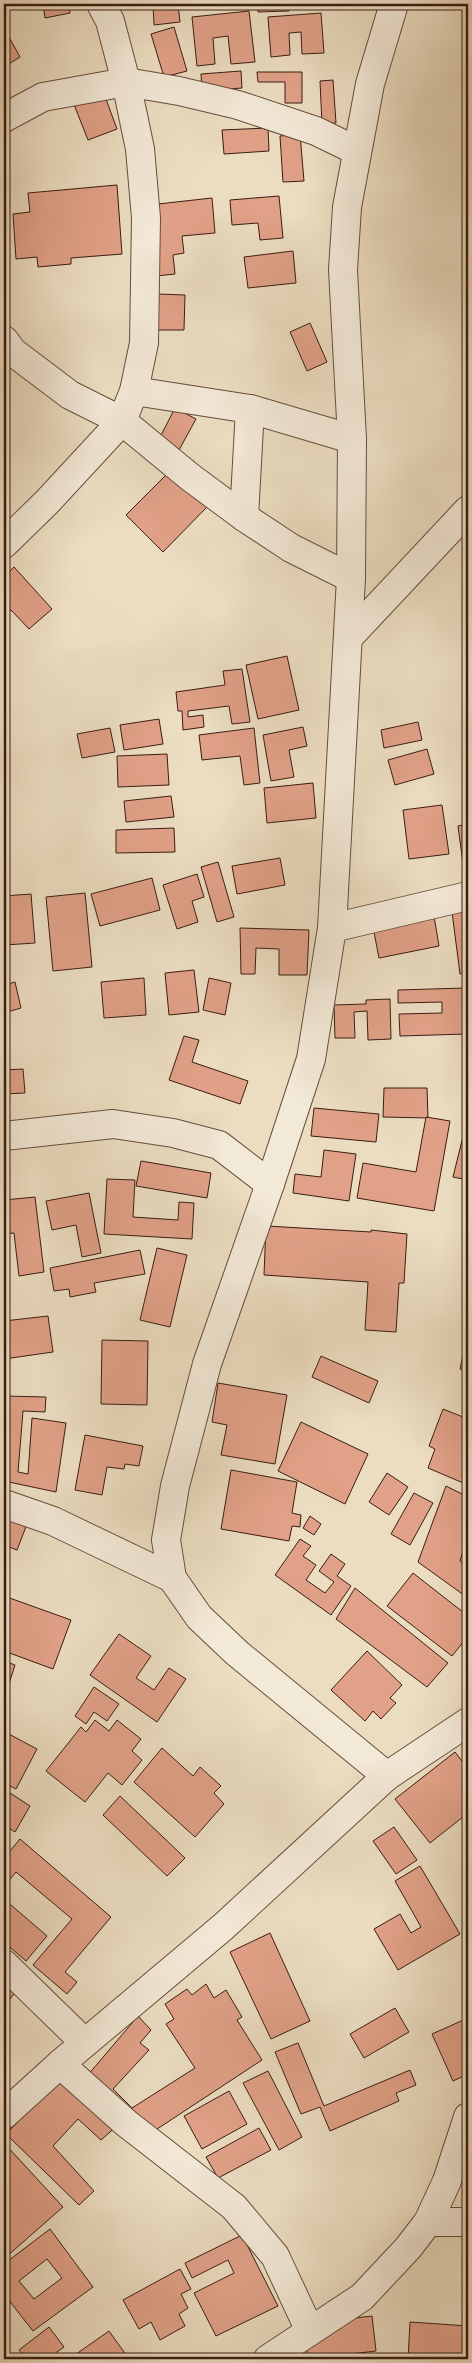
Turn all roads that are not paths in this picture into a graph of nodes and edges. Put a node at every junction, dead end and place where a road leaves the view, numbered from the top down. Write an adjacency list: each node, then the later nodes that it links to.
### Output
1 (101, 4): 3 (street)
2 (390, 6): 5 (street)
3 (126, 82): 4 (street); 5 (street); 7 (street)
4 (4, 118)
5 (357, 151): 10 (street)
6 (4, 340): 9 (street)
7 (134, 391): 8 (street); 9 (street)
8 (250, 409): 10 (street); 12 (street)
9 (122, 422): 12 (street); 13 (street)
10 (352, 439): 14 (street)
11 (468, 510): 15 (street)
12 (244, 518): 14 (street)
13 (4, 544)
14 (351, 578): 15 (street)
15 (348, 638): 17 (street)
16 (468, 896): 17 (street)
17 (332, 928): 19 (street)
18 (4, 1136): 19 (street)
19 (270, 1184): 21 (street)
20 (4, 1504): 21 (street)
21 (172, 1578): 23 (street)
22 (468, 1722): 23 (street)
23 (387, 1776): 25 (street)
24 (4, 1964): 25 (street)
25 (85, 2043): 26 (street)
26 (60, 2064): 27 (street); 31 (street)
27 (4, 2115)
28 (468, 2117): 29 (street)
29 (428, 2222): 30 (street); 31 (street)
30 (468, 2222)
31 (289, 2349)

